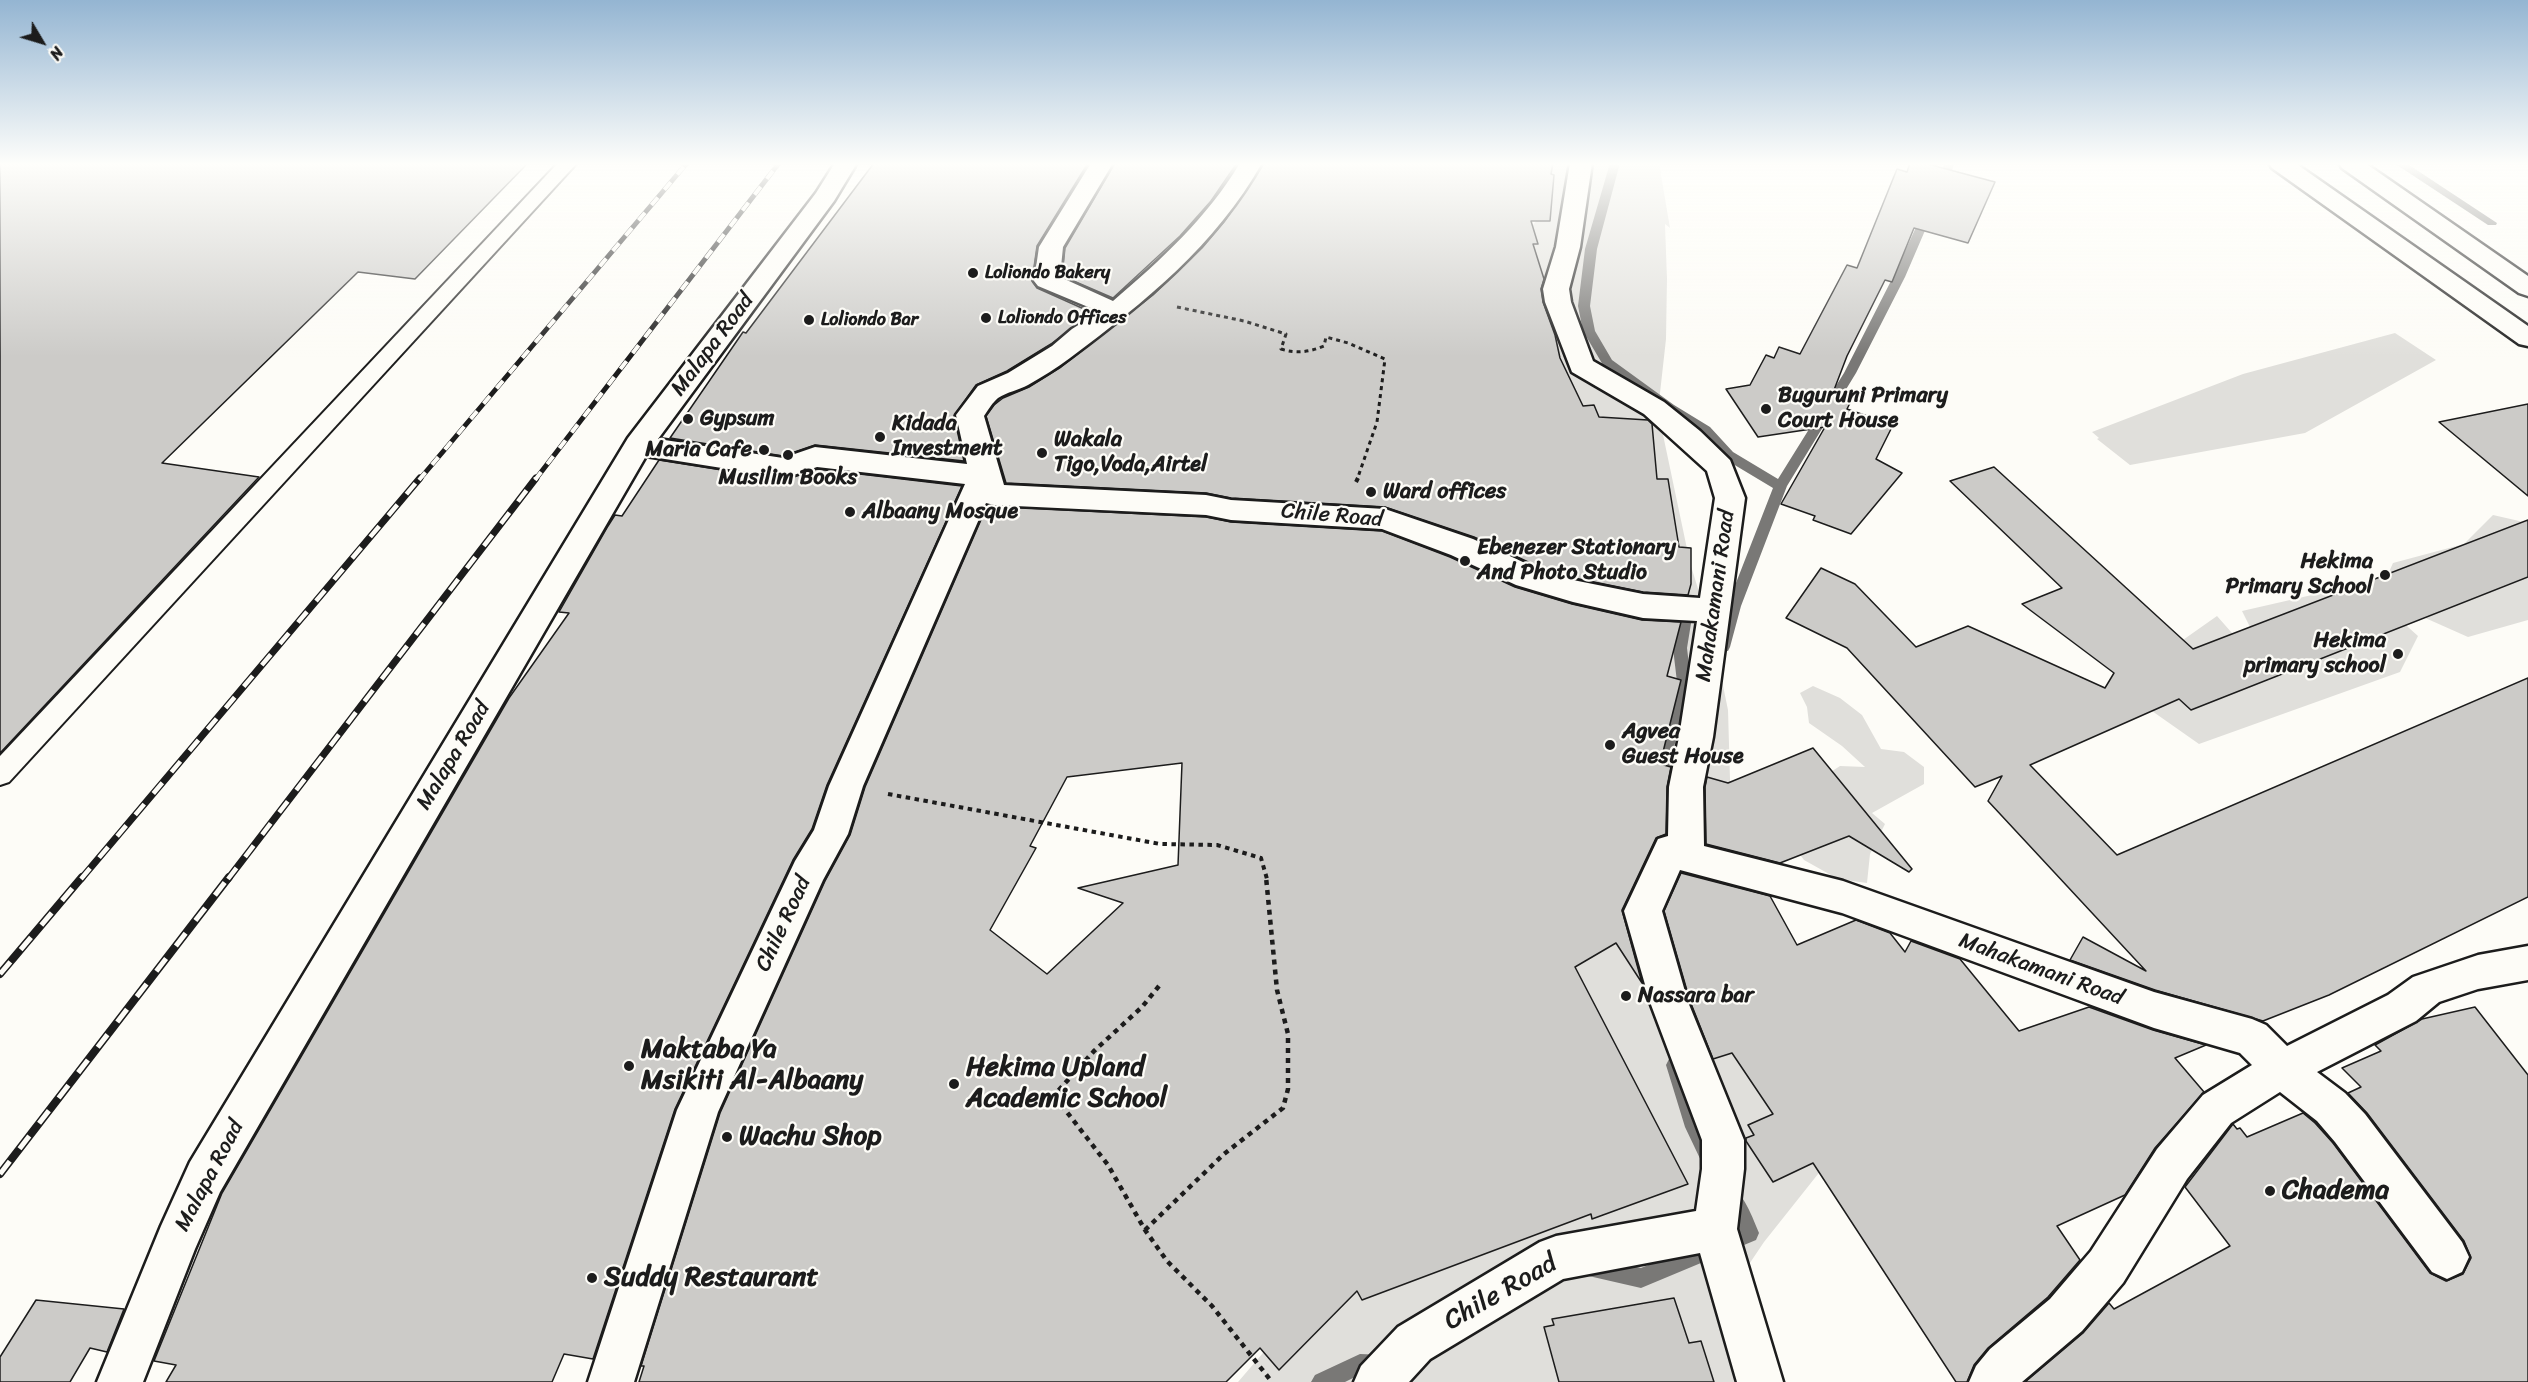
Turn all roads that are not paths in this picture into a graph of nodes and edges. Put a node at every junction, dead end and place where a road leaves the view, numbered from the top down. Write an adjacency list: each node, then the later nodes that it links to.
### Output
1 (508, 227): 14 (lane)
2 (802, 227): 11 (street, Malapa Road)
3 (1063, 227): 9 (street)
4 (1204, 227): 9 (street)
5 (1571, 227): 13 (street, Mahakamani Road)
6 (2371, 227): 10 (street)
7 (2442, 227): 8 (street)
8 (2528, 288)
9 (1112, 315): 12 (street)
10 (2528, 338)
11 (638, 445): 12 (street); 20 (street, Malapa Road)
12 (983, 476): 13 (street, Chile Road); 21 (street, Chile Road)
13 (1715, 610): 15 (street, Mahakamani Road)
14 (0, 774)
15 (1686, 857): 17 (street, Mahakamani Road); 18 (street, Mahakamani Road)
16 (2528, 963): 17 (street)
17 (2282, 1069): 19 (street, Mahakamani Road); 24 (street)
18 (1715, 1228): 22 (street, Chile Road); 23 (street, Mahakamani Road)
19 (2447, 1257)
20 (120, 1382)
21 (611, 1382)
22 (1377, 1382)
23 (1760, 1382)
24 (1992, 1382)

